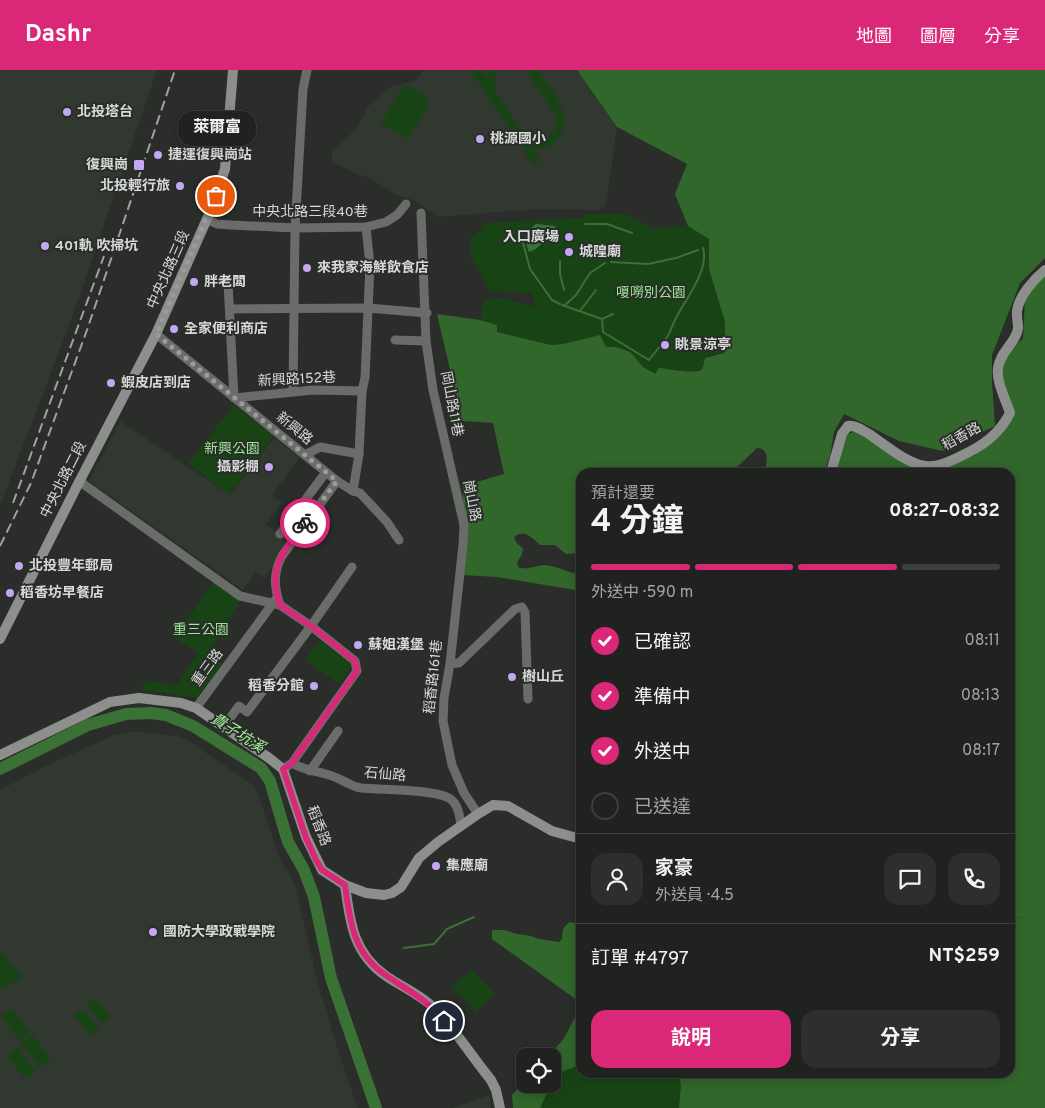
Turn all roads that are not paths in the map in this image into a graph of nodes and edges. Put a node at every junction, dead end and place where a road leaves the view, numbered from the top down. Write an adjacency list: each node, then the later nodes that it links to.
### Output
1 (233, 70): 5 (street, 中央北路三段)
2 (306, 70): 7 (street)
3 (406, 204): 6 (street, 中央北路三段40巷)
4 (421, 213): 13 (street, 岡山路11巷)
5 (207, 219): 7 (street, 中央北路三段40巷); 14 (street, 中央北路三段)
6 (366, 227): 7 (street, 中央北路三段40巷); 11 (street)
7 (295, 228): 10 (street)
8 (1045, 270): 22 (street, 稻香路)
9 (228, 283): 12 (street)
10 (294, 308): 11 (street); 12 (street); 17 (street)
11 (368, 308): 13 (street); 18 (street)
12 (230, 309): 19 (street)
13 (426, 313): 16 (street, 岡山路11巷)
14 (156, 334): 19 (street, 新興路); 25 (street, 中央北路二段)
15 (395, 340): 16 (street)
16 (426, 341): 23 (street, 岡山路11巷)
17 (293, 391): 18 (street, 新興路152巷); 19 (street, 新興路152巷)
18 (362, 391): 20 (street)
19 (234, 398): 21 (street, 新興路)
20 (359, 454): 21 (street); 27 (street)
21 (305, 455): 24 (street, 新興路)
22 (832, 468)
23 (451, 471): 29 (street, 崗山路)
24 (326, 472): 26 (street, 新興路); 28 (street)
25 (79, 481): 32 (street); 34 (street, 中央北路二段)
26 (337, 481): 27 (street, 新興路); 32 (street)
27 (353, 491): 30 (street, 新興路)
28 (280, 534)
29 (462, 536): 35 (street, 稻香路161巷)
30 (399, 540)
31 (352, 567): 33 (street)
32 (277, 601): 33 (street); 37 (street, 重三路)
33 (311, 626): 38 (street); 41 (street)
34 (0, 639)
35 (450, 664): 36 (street); 44 (street, 稻香路161巷)
36 (528, 699)
37 (196, 708): 38 (street); 40 (street)
38 (224, 726): 42 (street)
39 (338, 730): 43 (street)
40 (0, 754)
41 (292, 763): 42 (street); 43 (street, 石仙路)
42 (283, 769): 47 (street, 稻香路)
43 (310, 771): 45 (street, 石仙路)
44 (478, 814): 45 (street, 稻香路); 46 (street, 稻香路)
45 (461, 826): 47 (street, 稻香路)
46 (576, 838)
47 (345, 885): 48 (street)
48 (500, 1108)

